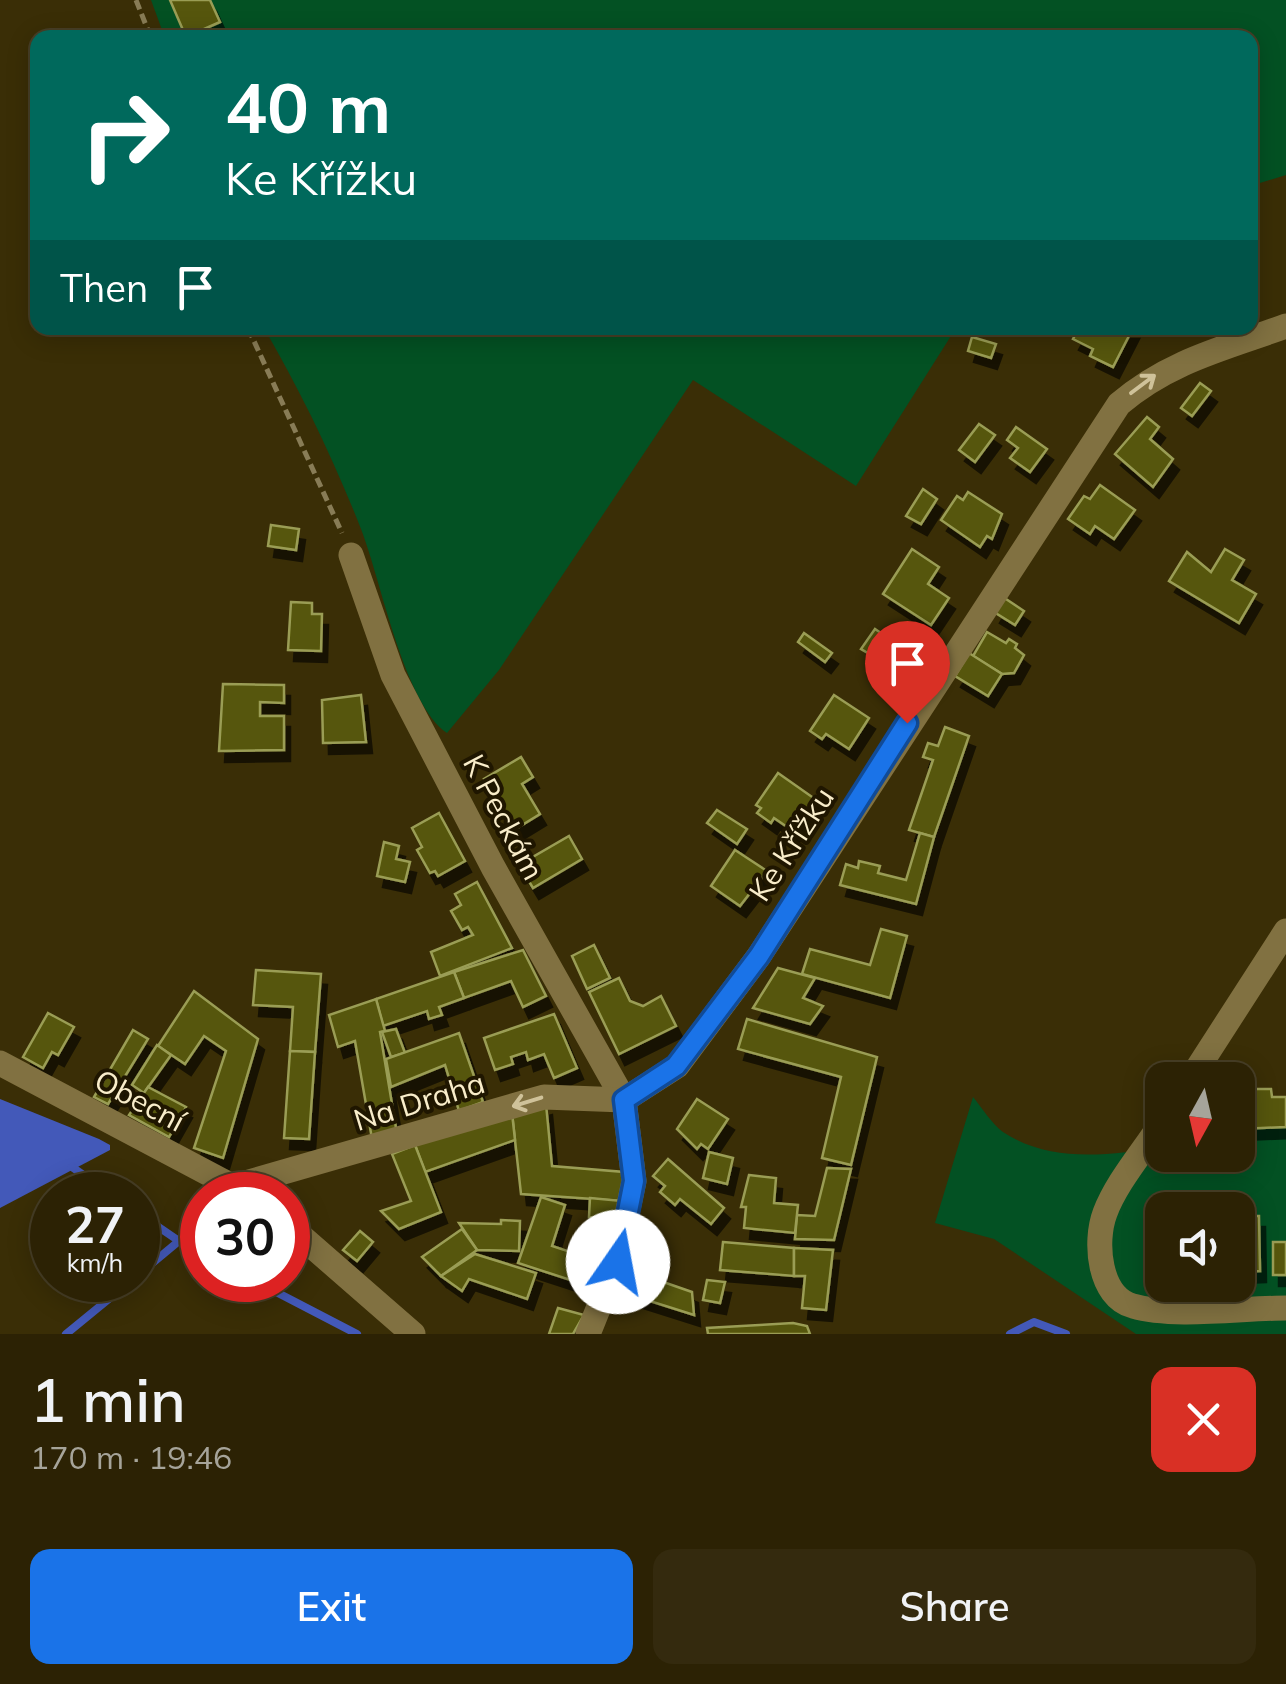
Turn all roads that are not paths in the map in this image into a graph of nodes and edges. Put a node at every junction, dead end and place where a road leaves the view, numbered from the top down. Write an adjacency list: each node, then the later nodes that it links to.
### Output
1 (1284, 334): 6 (street, Ke Křížku, one-way to 1)
2 (351, 555): 6 (street, K Peckám)
3 (1286, 932): 4 (street)
4 (1202, 1062)
5 (0, 1063): 8 (street, Obecní)
6 (624, 1100): 9 (street, Na Draha, one-way to 9); 13 (street)
7 (1145, 1150): 11 (street)
8 (208, 1172)
9 (300, 1172)
10 (310, 1244): 12 (street)
11 (1286, 1308)
12 (413, 1334)
13 (588, 1334)

